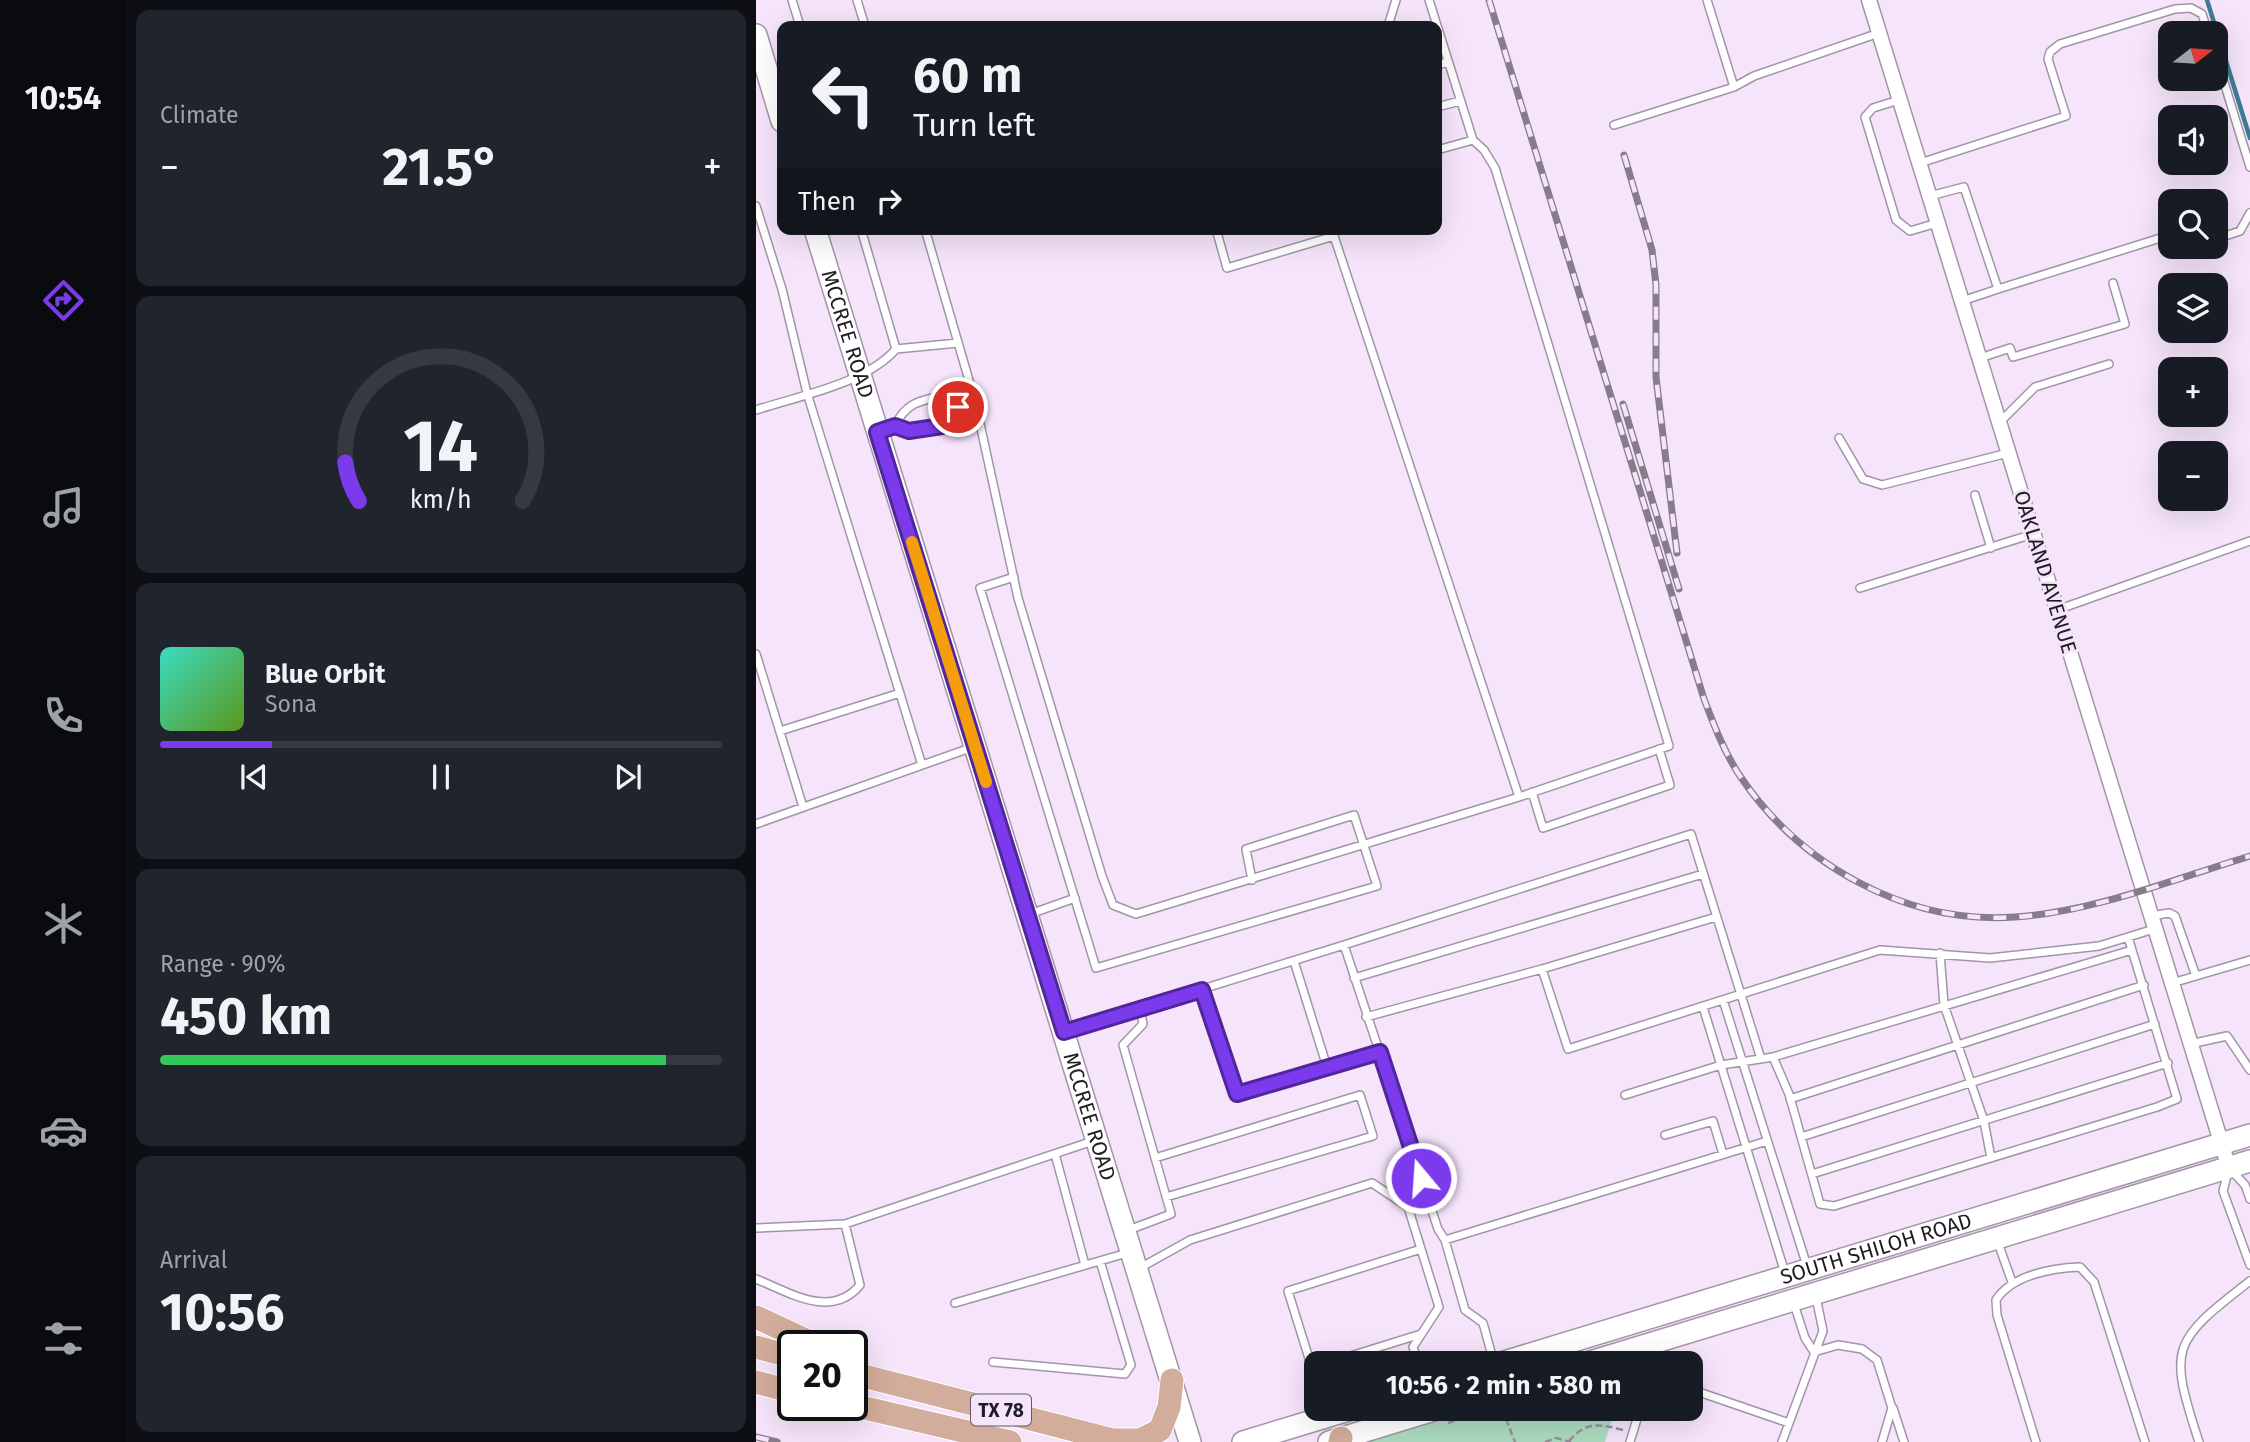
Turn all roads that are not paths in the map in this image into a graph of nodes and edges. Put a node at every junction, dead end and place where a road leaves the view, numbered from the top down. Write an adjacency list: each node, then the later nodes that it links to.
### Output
1 (792, 0): 7 (lane)
2 (857, 0): 8 (lane)
3 (1396, 0): 9 (lane)
4 (1429, 0): 10 (lane)
5 (1707, 0): 18 (lane)
6 (1869, 0): 12 (street, OAKLAND AVENUE)
7 (798, 21)
8 (863, 21)
9 (1390, 21)
10 (1435, 21)
11 (2204, 21): 27 (lane)
12 (1879, 33): 18 (lane); 20 (street, OAKLAND AVENUE)
13 (756, 35): 17 (main road)
14 (1442, 42): 15 (lane)
15 (1448, 62): 16 (lane); 21 (lane)
16 (1442, 64)
17 (762, 76): 23 (main road)
18 (1734, 87): 24 (lane)
19 (2227, 91): 28 (lane)
20 (1899, 100): 27 (street, OAKLAND AVENUE); 32 (lane)
21 (1460, 101): 22 (lane); 25 (lane)
22 (1442, 106)
23 (777, 110)
24 (1614, 125)
25 (1473, 139): 26 (lane); 68 (lane)
26 (1442, 148)
27 (1919, 164): 29 (street, OAKLAND AVENUE)
28 (2250, 167)
29 (1929, 196): 32 (street, OAKLAND AVENUE); 42 (lane)
30 (756, 206): 49 (lane)
31 (2250, 213): 39 (lane)
32 (1937, 223): 43 (street, OAKLAND AVENUE)
33 (817, 235): 48 (main road, MCCREE ROAD)
34 (863, 235): 45 (lane)
35 (927, 235): 44 (lane)
36 (1218, 235): 37 (lane)
37 (1325, 235)
38 (1335, 235): 71 (lane)
39 (2228, 235)
40 (2158, 239): 42 (lane)
41 (2113, 284): 46 (lane)
42 (1998, 289): 43 (lane)
43 (1961, 302): 46 (street, OAKLAND AVENUE)
44 (958, 343): 45 (lane); 50 (lane)
45 (896, 349): 48 (lane)
46 (1979, 358): 53 (street, OAKLAND AVENUE)
47 (2109, 364): 53 (lane)
48 (860, 375): 49 (lane); 54 (main road, MCCREE ROAD)
49 (807, 393): 52 (lane); 65 (lane)
50 (975, 401): 51 (lane); 61 (lane)
51 (958, 407): 54 (lane); 54 (lane)
52 (756, 410)
53 (1999, 423): 56 (street, OAKLAND AVENUE)
54 (886, 429): 67 (main road, MCCREE ROAD)
55 (1839, 439): 56 (lane)
56 (2008, 453): 58 (street, OAKLAND AVENUE)
57 (1975, 495): 60 (lane)
58 (2033, 534): 60 (lane); 63 (street, OAKLAND AVENUE)
59 (2250, 541): 63 (lane)
60 (1991, 548): 62 (lane)
61 (1014, 577): 76 (lane); 77 (lane)
62 (1860, 589)
63 (2056, 611): 80 (street, OAKLAND AVENUE)
64 (756, 654): 66 (lane)
65 (900, 693): 66 (lane); 69 (lane)
66 (780, 731): 72 (lane)
67 (975, 746): 69 (lane); 78 (main road, MCCREE ROAD)
68 (1659, 749): 70 (lane); 70 (lane)
69 (922, 765): 72 (lane)
70 (1532, 792): 71 (lane)
71 (1518, 797): 74 (lane)
72 (803, 807): 73 (lane)
73 (756, 824)
74 (1365, 844): 76 (lane); 76 (lane); 77 (lane)
75 (1703, 874): 79 (lane); 82 (lane); 89 (lane)
76 (1252, 880)
77 (1075, 898): 78 (lane)
78 (1027, 915): 100 (main road, MCCREE ROAD)
79 (1716, 917): 87 (lane); 93 (lane)
80 (2152, 923): 81 (lane); 88 (lane); 90 (street, OAKLAND AVENUE)
81 (2128, 937): 83 (lane); 84 (lane)
82 (1344, 945): 86 (lane); 89 (lane)
83 (2132, 950): 91 (lane); 95 (lane)
84 (1940, 953): 93 (lane); 95 (lane)
85 (2250, 960): 88 (lane)
86 (1294, 961): 92 (lane); 109 (lane)
87 (1542, 969): 96 (lane); 98 (lane)
88 (2196, 976): 90 (lane)
89 (1354, 978): 98 (lane)
90 (2171, 984): 101 (street, OAKLAND AVENUE)
91 (2144, 985): 99 (lane); 102 (lane)
92 (1202, 990): 97 (lane); 109 (lane)
93 (1742, 995): 94 (lane); 105 (lane)
94 (1723, 1000): 96 (lane); 106 (lane)
95 (1944, 1005): 102 (lane); 104 (lane)
96 (1703, 1007): 108 (lane)
97 (1140, 1009): 100 (lane); 124 (lane)
98 (1366, 1017): 103 (lane)
99 (2155, 1024): 107 (lane); 111 (lane)
100 (1064, 1032): 118 (main road, MCCREE ROAD)
101 (2190, 1044): 110 (lane); 120 (street, OAKLAND AVENUE)
102 (1958, 1045): 111 (lane); 113 (lane)
103 (1380, 1052): 109 (lane); 134 (lane)
104 (1773, 1057): 105 (lane); 113 (lane)
105 (1761, 1059): 106 (lane)
106 (1742, 1061): 108 (lane); 119 (lane)
107 (2168, 1063): 114 (lane); 125 (lane)
108 (1721, 1065): 112 (lane); 121 (lane)
109 (1327, 1067)
110 (2250, 1070)
111 (1970, 1083): 114 (lane); 117 (lane)
112 (1625, 1095)
113 (1790, 1099): 117 (lane)
114 (1983, 1121): 125 (lane); 128 (lane)
115 (1665, 1135): 123 (lane)
116 (2250, 1135): 120 (main road, SOUTH SHILOH ROAD)
117 (1801, 1137): 128 (lane)
118 (1097, 1140): 122 (lane); 136 (main road, MCCREE ROAD)
119 (1768, 1141): 121 (lane); 140 (lane)
120 (2221, 1144): 127 (street, OAKLAND AVENUE); 140 (main road, SOUTH SHILOH ROAD)
121 (1746, 1147): 123 (lane); 141 (lane)
122 (1055, 1154): 131 (lane); 138 (lane)
123 (1723, 1154): 134 (lane)
124 (1155, 1158): 129 (lane); 129 (lane)
125 (1991, 1158): 128 (lane)
126 (2250, 1161): 127 (main road, SOUTH SHILOH ROAD)
127 (2229, 1168): 130 (lane); 133 (main road, SOUTH SHILOH ROAD); 139 (lane)
128 (1812, 1174)
129 (1167, 1197): 136 (lane)
130 (2250, 1199)
131 (845, 1224): 132 (lane); 142 (lane)
132 (756, 1228)
133 (1997, 1238): 143 (lane); 145 (main road, SOUTH SHILOH ROAD)
134 (1445, 1240): 155 (lane)
135 (1421, 1249): 136 (lane); 150 (lane); 152 (lane)
136 (1131, 1251): 137 (lane); 163 (main road, MCCREE ROAD)
137 (1100, 1261): 138 (lane); 160 (lane)
138 (1085, 1265): 147 (lane)
139 (2250, 1265)
140 (1808, 1270): 141 (main road, SOUTH SHILOH ROAD); 145 (main road)
141 (1786, 1276): 146 (main road); 156 (main road, SOUTH SHILOH ROAD)
142 (756, 1279)
143 (2012, 1282): 183 (lane); 184 (lane)
144 (2250, 1282): 185 (lane)
145 (1815, 1294): 146 (main road, SOUTH SHILOH ROAD); 158 (lane)
146 (1793, 1300): 157 (main road, SOUTH SHILOH ROAD); 158 (lane)
147 (955, 1303)
148 (756, 1317): 149 (main road)
149 (784, 1330)
150 (1422, 1334): 153 (lane); 154 (lane)
151 (756, 1347): 159 (main road)
152 (1308, 1351)
153 (1367, 1351)
154 (1414, 1351)
155 (1491, 1351)
156 (1540, 1351)
157 (1654, 1351)
158 (1814, 1352): 168 (lane); 173 (lane)
159 (777, 1353)
160 (993, 1362)
161 (868, 1365): 166 (main road)
162 (868, 1377): 166 (main road, TX 78)
163 (1172, 1380): 175 (main road); 177 (main road, MCCREE ROAD)
164 (756, 1382): 165 (main road)
165 (777, 1388)
166 (937, 1393): 175 (main road, TX 78)
167 (1703, 1393): 173 (lane)
168 (1892, 1408): 181 (lane); 182 (lane)
169 (868, 1409): 174 (main road, TX 78)
170 (1311, 1421): 178 (main road)
171 (1398, 1421): 176 (main road)
172 (1636, 1421): 179 (lane)
173 (1789, 1423): 180 (lane)
174 (1002, 1441)
175 (1116, 1441)
176 (1337, 1441)
177 (1190, 1442)
178 (1243, 1442)
179 (1630, 1442)
180 (1783, 1442)
181 (1882, 1442)
182 (1904, 1442)
183 (2036, 1442)
184 (2146, 1442)
185 (2199, 1442)

